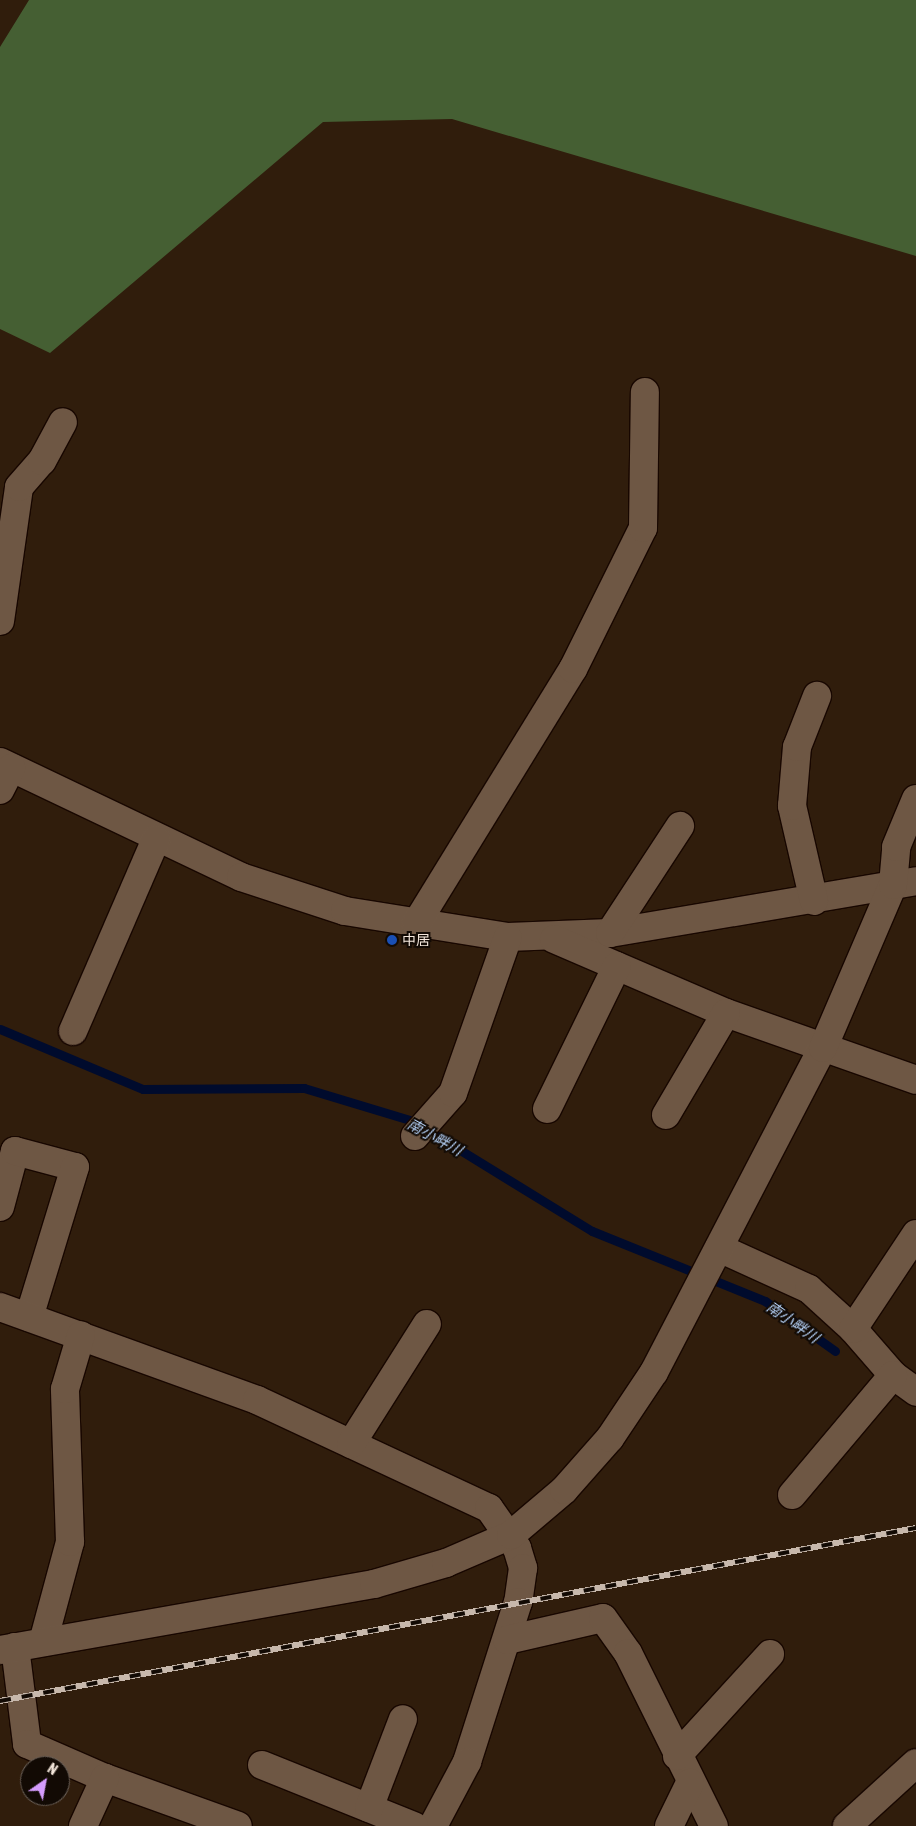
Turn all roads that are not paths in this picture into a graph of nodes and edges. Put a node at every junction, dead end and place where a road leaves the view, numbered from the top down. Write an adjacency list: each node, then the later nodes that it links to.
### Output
1 (645, 392): 11 (street)
2 (63, 422): 3 (street)
3 (0, 621)
4 (817, 696): 10 (street)
5 (4, 773): 8 (street)
6 (916, 799): 9 (street)
7 (680, 826): 12 (street)
8 (156, 839): 11 (street); 17 (street)
9 (904, 883): 10 (street); 18 (street)
10 (814, 901): 12 (street)
11 (416, 924): 13 (street)
12 (610, 932): 14 (street)
13 (508, 937): 14 (street); 22 (street)
14 (550, 938): 15 (street)
15 (617, 966): 16 (street); 20 (street)
16 (726, 1013): 18 (street); 21 (street)
17 (73, 1031)
18 (822, 1048): 19 (street); 25 (street)
19 (916, 1080)
20 (547, 1109)
21 (666, 1115)
22 (424, 1127)
23 (0, 1207): 27 (street)
24 (916, 1234): 29 (street)
25 (715, 1256): 29 (street); 35 (street)
26 (0, 1308): 27 (street)
27 (29, 1317): 30 (street)
28 (427, 1324): 33 (street)
29 (853, 1329): 31 (street)
30 (81, 1335): 33 (street); 37 (street)
31 (893, 1375): 32 (street); 34 (street)
32 (916, 1392)
33 (351, 1444): 35 (street)
34 (792, 1495)
35 (511, 1535): 36 (street); 37 (street)
36 (507, 1640): 41 (street); 50 (street)
37 (43, 1642): 38 (street)
38 (8, 1649): 44 (street)
39 (770, 1654): 41 (street)
40 (403, 1719): 46 (street)
41 (677, 1756): 45 (street)
42 (916, 1763): 53 (street)
43 (262, 1765): 46 (street)
44 (105, 1778): 47 (street); 48 (street)
45 (690, 1783): 51 (street); 52 (street)
46 (369, 1808): 49 (street)
47 (83, 1826)
48 (238, 1826)
49 (414, 1826)
50 (433, 1826)
51 (669, 1826)
52 (714, 1826)
53 (847, 1826)

